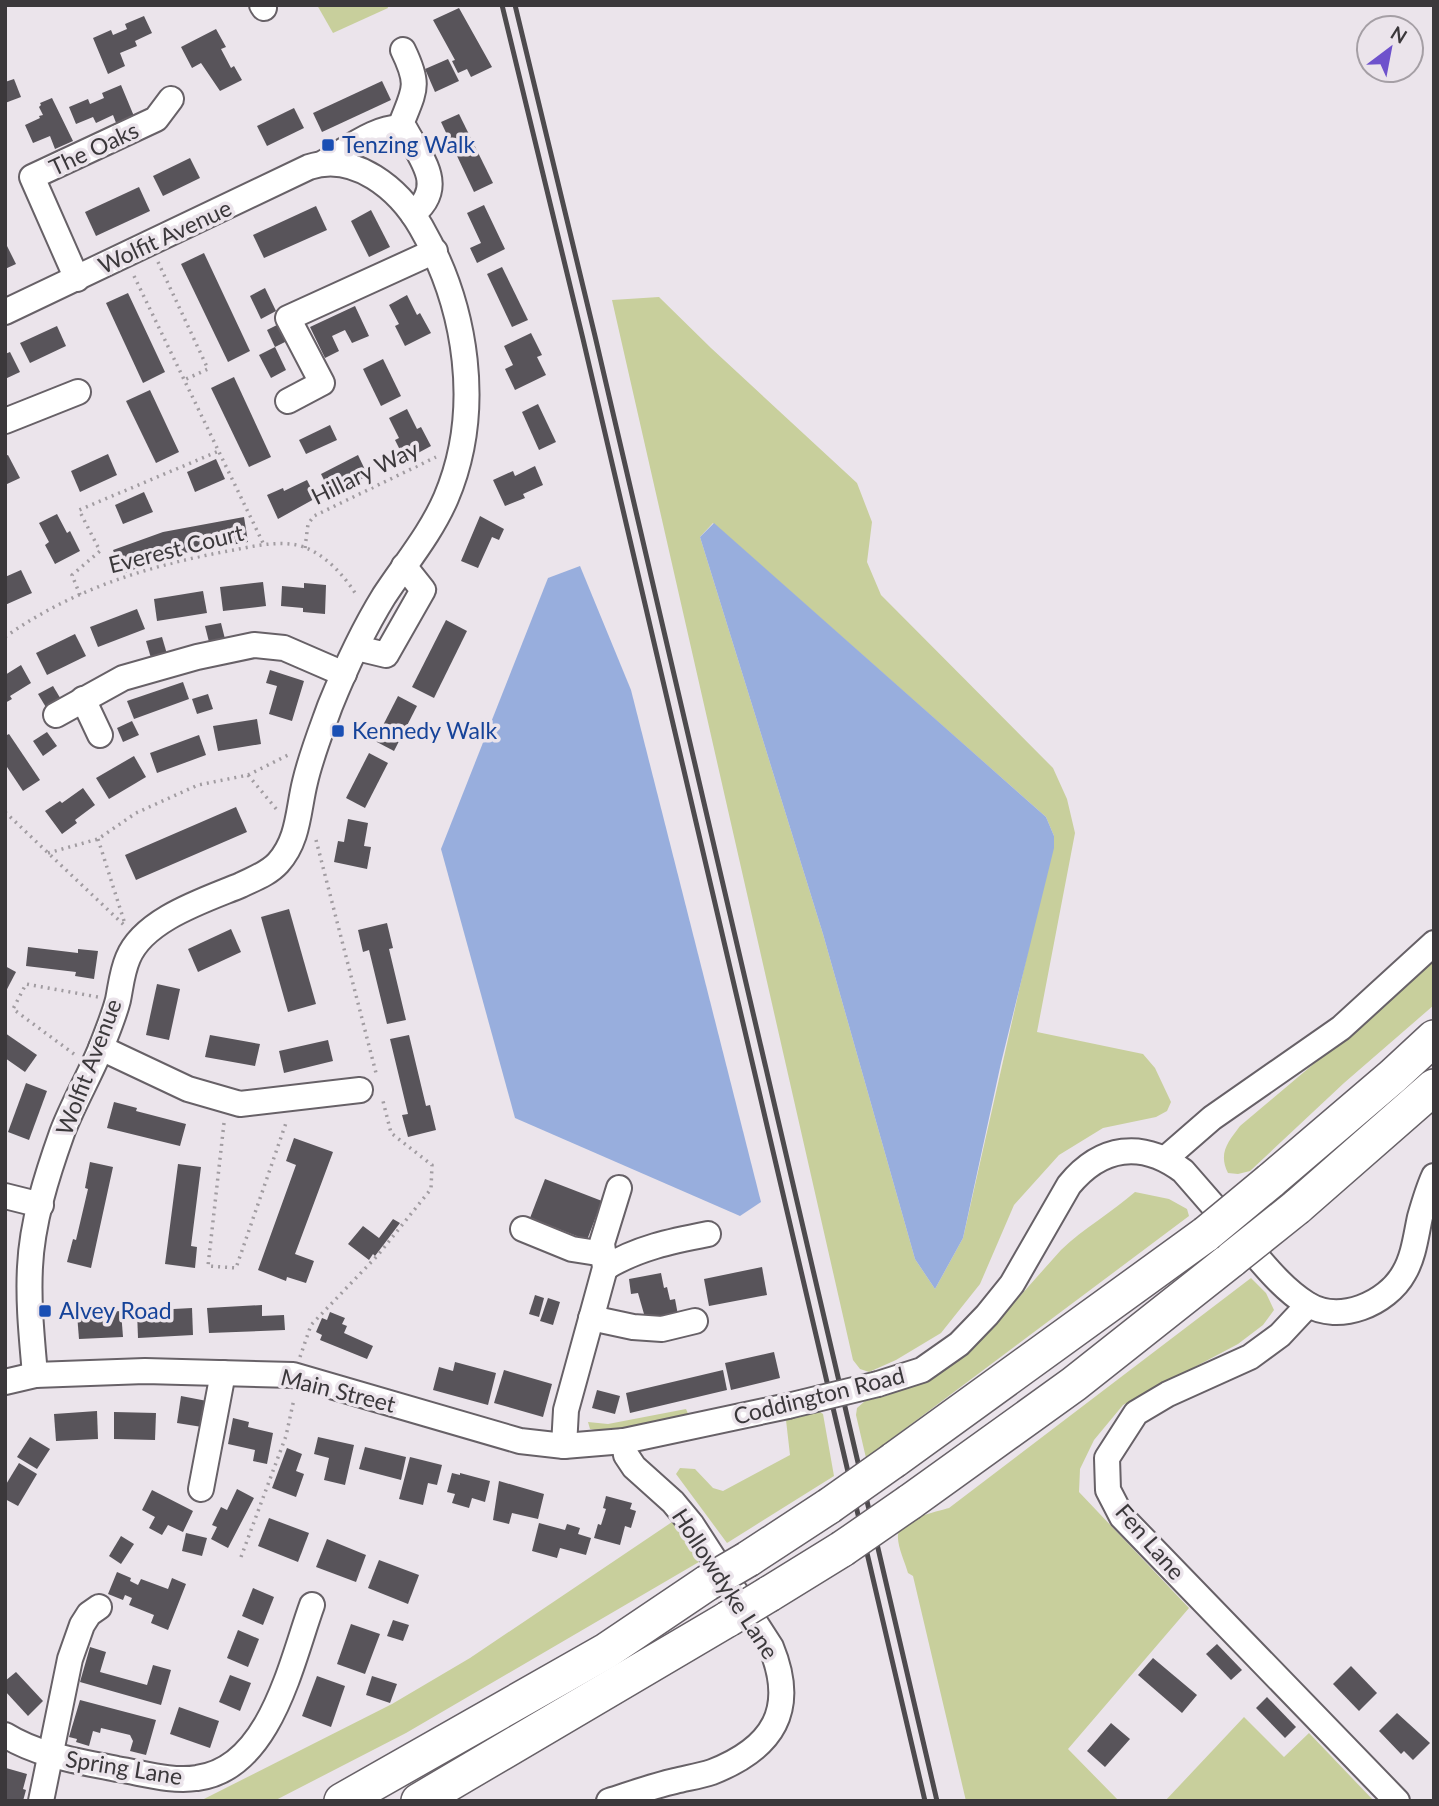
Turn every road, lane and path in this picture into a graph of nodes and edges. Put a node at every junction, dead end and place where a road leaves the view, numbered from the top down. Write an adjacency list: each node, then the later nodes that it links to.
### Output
1 (403, 50): 3 (street)
2 (171, 99): 9 (street, The Oaks)
3 (400, 127): 4 (street, Wolfit Avenue); 5 (street)
4 (325, 162): 5 (street, Wolfit Avenue); 6 (street, Wolfit Avenue)
5 (413, 214): 7 (street, Wolfit Avenue)
6 (149, 245): 8 (street, Wolfit Avenue); 11 (path)
7 (435, 251): 13 (street); 15 (street, Wolfit Avenue)
8 (125, 256): 9 (street, Wolfit Avenue); 11 (path)
9 (77, 279): 10 (street, Wolfit Avenue)
10 (5, 312)
11 (184, 380): 16 (path)
12 (78, 392): 14 (street)
13 (288, 401)
14 (5, 421)
15 (462, 445): 18 (path, Hillary Way); 19 (street, Wolfit Avenue)
16 (219, 451): 17 (path); 20 (path)
17 (264, 545): 18 (path, Everest Court); 20 (path, Everest Court)
18 (305, 548): 21 (path, Everest Court)
19 (404, 566): 21 (street, Wolfit Avenue); 23 (street)
20 (79, 595): 22 (path, Everest Court)
21 (369, 623): 23 (street, Wolfit Avenue)
22 (5, 637)
23 (357, 648): 24 (street, Wolfit Avenue)
24 (344, 674): 25 (street); 28 (street, Wolfit Avenue)
25 (83, 699): 26 (street); 27 (street)
26 (56, 715)
27 (100, 735)
28 (318, 740): 29 (path); 31 (street, Wolfit Avenue)
29 (247, 775): 31 (path); 32 (path)
30 (5, 811): 33 (path)
31 (296, 831): 35 (street, Wolfit Avenue); 39 (path)
32 (98, 839): 33 (path); 33 (path)
33 (48, 853)
34 (1434, 943): 42 (street)
35 (118, 1000): 37 (street, Wolfit Avenue); 37 (path)
36 (1434, 1038): 66 (highway, bridge)
37 (97, 1058): 41 (street); 46 (street, Wolfit Avenue)
38 (1434, 1087): 67 (highway, bridge)
39 (369, 1088): 40 (street); 55 (path)
40 (294, 1098): 41 (street); 41 (path)
41 (226, 1100)
42 (1166, 1158): 50 (street); 57 (street, Coddington Road, bridge)
43 (1434, 1176): 50 (street)
44 (619, 1188): 49 (street)
45 (5, 1196): 46 (street)
46 (41, 1205): 54 (street, Wolfit Avenue)
47 (523, 1229): 49 (street)
48 (708, 1234): 49 (street)
49 (604, 1261): 51 (street)
50 (1308, 1305): 69 (street, Fen Lane)
51 (591, 1318): 52 (street); 58 (street)
52 (695, 1321)
53 (223, 1373): 54 (street, Main Street); 55 (street, Main Street); 59 (street)
54 (35, 1375): 56 (street, Main Street)
55 (296, 1376): 58 (street, Main Street); 60 (path)
56 (5, 1382)
57 (624, 1441): 58 (street, Main Street); 68 (street, Hollowdyke Lane)
58 (564, 1447)
59 (201, 1489)
60 (241, 1557)
61 (312, 1605): 64 (street, Spring Lane)
62 (99, 1607): 64 (street)
63 (5, 1735): 64 (street, Spring Lane)
64 (52, 1756): 65 (street)
65 (41, 1801)
66 (342, 1801)
67 (419, 1801)
68 (609, 1801)
69 (1397, 1801)

